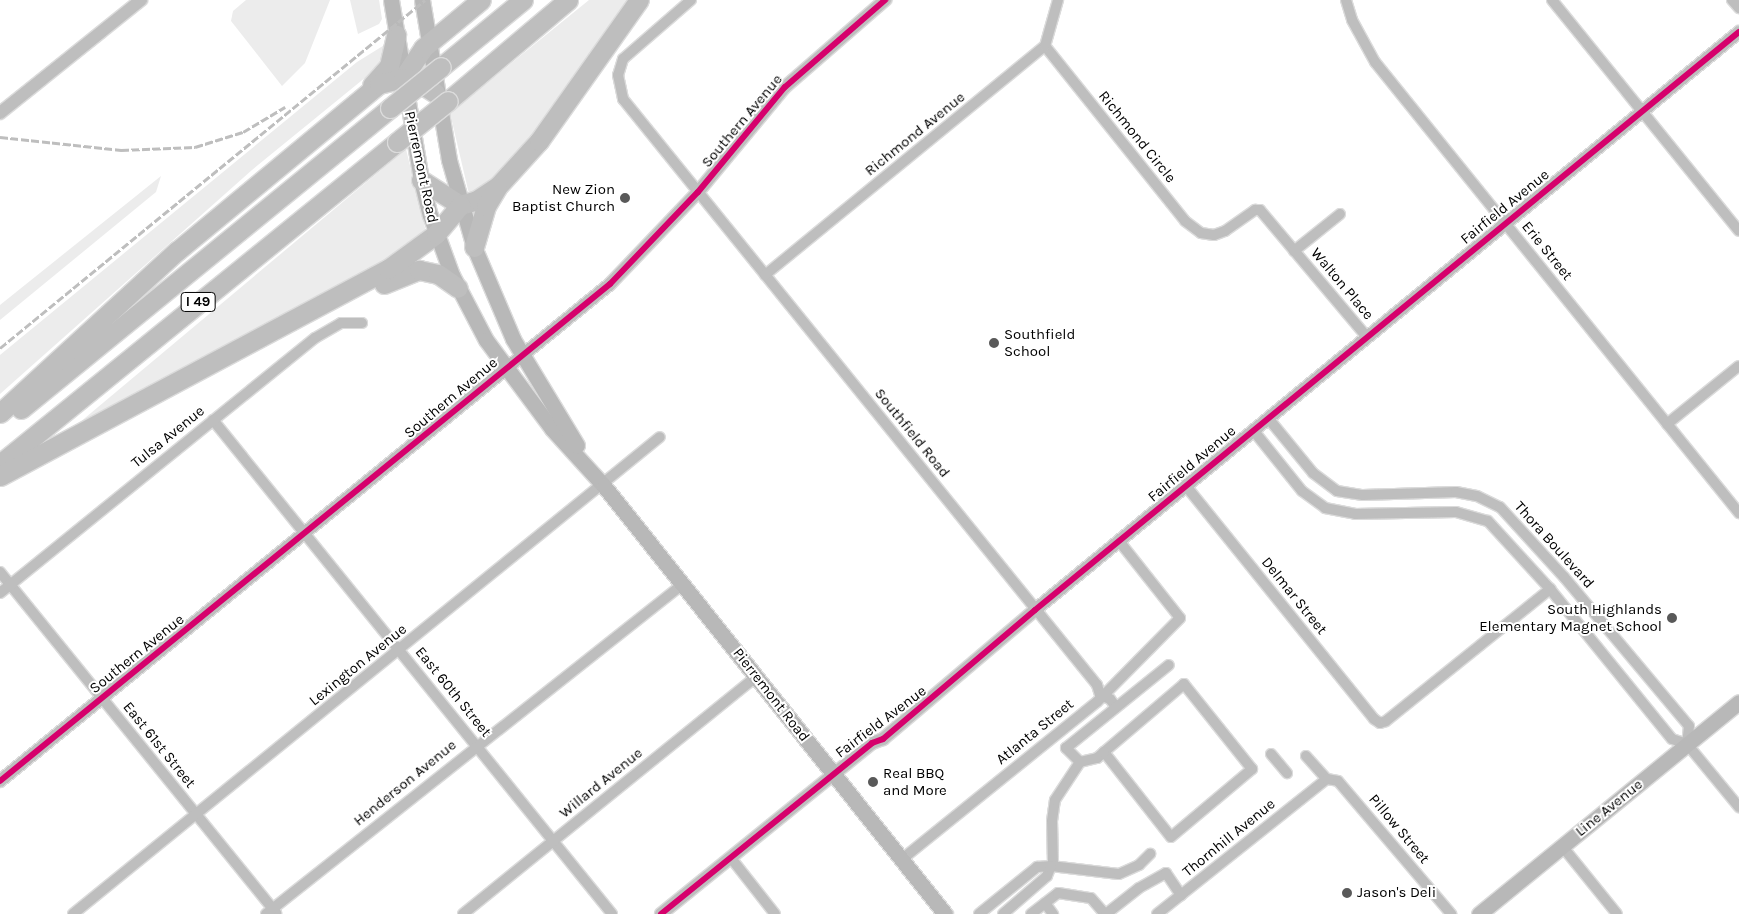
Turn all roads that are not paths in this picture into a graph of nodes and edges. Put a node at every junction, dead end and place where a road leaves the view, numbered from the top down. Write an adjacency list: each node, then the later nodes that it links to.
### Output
1 (141, 0): 23 (street)
2 (391, 0): 16 (main road, Pierremont Road)
3 (422, 0): 17 (main road, Pierremont Road)
4 (481, 0): 17 (highway)
5 (523, 0): 47 (highway, I 49, bridge)
6 (568, 0): 21 (highway, I 49)
7 (639, 0): 25 (highway)
8 (691, 0): 26 (street, Southfield Road)
9 (885, 0): 26 (street, Southern Avenue)
10 (1058, 0): 18 (street)
11 (1346, 0): 29 (street, Erie Street)
12 (1552, 0): 22 (street)
13 (1732, 0): 14 (street)
14 (1739, 8)
15 (1739, 32): 22 (street, Fairfield Avenue)
16 (396, 35): 19 (main road, Pierremont Road); 20 (highway)
17 (429, 43): 19 (highway); 21 (main road, Pierremont Road)
18 (1045, 46): 32 (street, Richmond Circle); 35 (street, Richmond Avenue)
19 (403, 78): 20 (highway); 21 (highway); 24 (main road, Pierremont Road)
20 (370, 90): 43 (highway)
21 (442, 97): 27 (main road, Pierremont Road); 50 (highway, I 49, bridge)
22 (1642, 111): 29 (street, Fairfield Avenue); 30 (street)
23 (0, 113)
24 (421, 180): 27 (highway); 31 (main road, Pierremont Road)
25 (498, 186): 27 (highway); 33 (highway)
26 (698, 192): 35 (street, Southfield Road); 40 (street, Southern Avenue)
27 (460, 205): 31 (highway); 33 (main road, Pierremont Road)
28 (1340, 214): 34 (street, Walton Place)
29 (1505, 222): 39 (street, Fairfield Avenue); 46 (street, Erie Street)
30 (1739, 232)
31 (436, 234): 36 (main road, Pierremont Road); 38 (highway)
32 (1214, 235): 34 (street, Walton Place)
33 (474, 247): 40 (main road, Pierremont Road)
34 (1294, 251): 39 (street, Walton Place)
35 (765, 275): 62 (street, Southfield Road)
36 (458, 288): 38 (highway); 42 (main road, Pierremont Road)
37 (362, 323): 45 (street, Tulsa Avenue)
38 (259, 337): 51 (highway)
39 (1367, 337): 44 (street, Fairfield Avenue)
40 (522, 356): 42 (street, Southern Avenue); 52 (main road, Pierremont Road)
41 (1739, 366): 46 (street)
42 (505, 370): 52 (main road, Pierremont Road); 55 (street, Southern Avenue)
43 (0, 413)
44 (1268, 418): 48 (street, Fairfield Avenue); 71 (street, Thora Boulevard)
45 (213, 420): 55 (street, East 60th Street); 59 (street, Tulsa Avenue)
46 (1667, 424): 54 (street, Erie Street)
47 (0, 426)
48 (1253, 430): 53 (street, Fairfield Avenue); 60 (street, Thora Boulevard)
49 (660, 437): 52 (street, Lexington Avenue)
50 (0, 464)
51 (0, 476)
52 (600, 481): 58 (main road, Pierremont Road); 63 (street, Lexington Avenue)
53 (1186, 486): 56 (street, Fairfield Avenue); 60 (street, Delmar Street)
54 (1739, 513)
55 (305, 534): 63 (street, East 60th Street); 67 (street, Southern Avenue)
56 (1119, 540): 62 (street, Fairfield Avenue); 66 (street, Atlanta Street)
57 (0, 572): 59 (street, East 61st Street)
58 (683, 584): 65 (main road, Pierremont Road); 70 (street, Henderson Avenue)
59 (10, 585): 61 (street, Tulsa Avenue); 67 (street, East 61st Street)
60 (1550, 589): 71 (street, Thora Boulevard)
61 (0, 593)
62 (1035, 610): 66 (street, Southfield Road); 77 (street, Fairfield Avenue)
63 (400, 651): 70 (street, East 60th Street); 81 (street, Lexington Avenue)
64 (1169, 665): 69 (street)
65 (757, 676): 77 (main road, Pierremont Road); 82 (street, Willard Avenue)
66 (1100, 695): 69 (street); 86 (street, Atlanta Street)
67 (102, 699): 78 (street, Southern Avenue); 81 (street, East 61st Street)
68 (1739, 702): 71 (main road, Line Avenue)
69 (1116, 707): 75 (street)
70 (477, 744): 82 (street, East 60th Street); 90 (street, Henderson Avenue)
71 (1687, 744): 80 (street, Thora Boulevard); 83 (main road, Line Avenue)
72 (1104, 752): 72 (street); 75 (street)
73 (1271, 754): 76 (street)
74 (1306, 756): 79 (street, Pillow Street)
75 (1080, 762): 87 (street)
76 (1287, 773)
77 (833, 774): 85 (street, Fairfield Avenue); 86 (main road, Pierremont Road)
78 (0, 781)
79 (1323, 782): 88 (street, Thornhill Avenue); 103 (street, Pillow Street)
80 (1739, 808)
81 (197, 814): 90 (street, East 61st Street); 91 (street, Lexington Avenue)
82 (553, 841): 92 (street, Willard Avenue); 93 (street, East 60th Street)
83 (1562, 846): 104 (main road, Line Avenue); 105 (street)
84 (1150, 854): 87 (street)
85 (731, 858): 94 (street, Fairfield Avenue); 95 (street)
86 (901, 860): 96 (main road, Pierremont Road)
87 (1052, 865): 97 (street); 98 (street)
88 (1181, 895): 101 (street); 102 (street, Thornhill Avenue)
89 (1045, 903): 99 (street); 100 (street); 101 (street)
90 (272, 912)
91 (73, 914)
92 (463, 914)
93 (612, 914)
94 (661, 914)
95 (775, 914)
96 (945, 914)
97 (979, 914)
98 (1003, 914)
99 (1031, 914)
100 (1054, 914)
101 (1106, 914)
102 (1157, 914)
103 (1450, 914)
104 (1479, 914)
105 (1616, 914)

